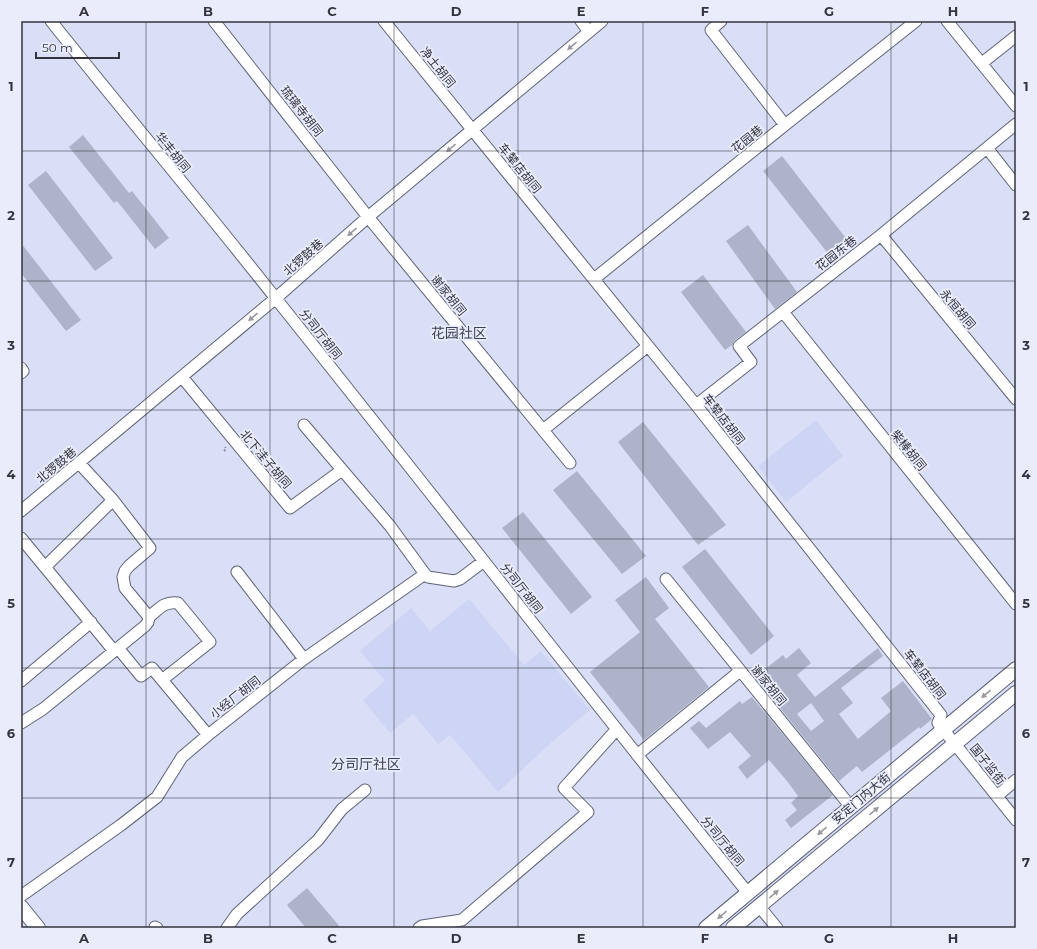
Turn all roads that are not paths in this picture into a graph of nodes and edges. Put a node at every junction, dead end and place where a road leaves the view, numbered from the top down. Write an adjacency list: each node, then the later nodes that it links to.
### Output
1 (52, 21): 21 (street, 华丰胡同)
2 (214, 21): 18 (street, 琉璃寺胡同)
3 (384, 21): 15 (street, 净土胡同)
4 (581, 21): 9 (street)
5 (602, 21): 9 (street, 北锣鼓巷)
6 (721, 21): 14 (street)
7 (916, 21): 14 (street, 花园巷)
8 (947, 21): 11 (street)
9 (589, 32): 15 (street, 北锣鼓巷, one-way to 15)
10 (1016, 36): 11 (street)
11 (982, 63): 12 (street)
12 (1016, 106)
13 (1016, 124): 16 (street, 花园东巷)
14 (785, 125): 20 (street, 花园巷)
15 (472, 130): 18 (street, 北锣鼓巷, one-way to 18); 20 (street, 车辇店胡同)
16 (987, 148): 17 (street); 19 (street, 花园东巷)
17 (1016, 185)
18 (368, 217): 21 (street, 北锣鼓巷, one-way to 21); 30 (street, 谢家胡同)
19 (880, 235): 22 (street, 花园东巷); 27 (street, 永恒胡同)
20 (594, 279): 23 (street, 车辇店胡同)
21 (276, 298): 26 (street, 北锣鼓巷, one-way to 26); 37 (street, 分司厅胡同)
22 (783, 312): 28 (street, 花园东巷); 42 (street, 柴棒胡同)
23 (648, 346): 28 (street, 车辇店胡同); 30 (street)
24 (21, 368): 25 (street)
25 (21, 373)
26 (182, 377): 31 (street, 北锣鼓巷); 33 (street, 北下洼子胡同)
27 (1016, 399)
28 (696, 405): 54 (street, 车辇店胡同)
29 (304, 425): 33 (street)
30 (543, 430): 32 (street, 谢家胡同)
31 (78, 463): 34 (street); 35 (street, 北锣鼓巷)
32 (570, 464)
33 (342, 470): 40 (street)
34 (113, 500): 38 (street); 43 (street)
35 (21, 511)
36 (21, 538): 38 (street)
37 (484, 560): 40 (street); 53 (street, 分司厅胡同)
38 (45, 567): 44 (street)
39 (237, 572): 46 (street)
40 (425, 574): 46 (street, 小经厂胡同)
41 (666, 579): 48 (street, 谢家胡同)
42 (1016, 604)
43 (148, 617): 45 (street); 49 (street)
44 (91, 622): 45 (street); 50 (street)
45 (116, 649): 49 (street); 52 (street)
46 (304, 659): 55 (street, 小经厂胡同)
47 (1016, 669): 54 (main road, 安定门内大街, one-way to 54)
48 (740, 670): 57 (street); 61 (street, 谢家胡同)
49 (162, 680): 55 (street)
50 (21, 681)
51 (1016, 693): 56 (main road, 安定门内大街)
52 (21, 723)
53 (617, 729): 57 (street, 分司厅胡同); 69 (street)
54 (943, 730): 56 (street, 国子监街); 61 (main road, 安定门内大街)
55 (208, 735): 64 (street, 小经厂胡同)
56 (955, 744): 60 (street, 国子监街); 65 (main road, 安定门内大街, one-way to 56)
57 (637, 755): 63 (street, 分司厅胡同)
58 (1016, 780): 60 (street)
59 (365, 790): 68 (street)
60 (997, 796): 62 (street, 国子监街)
61 (851, 807): 63 (main road, 安定门内大街, one-way to 63)
62 (1016, 820)
63 (748, 893): 70 (main road, 安定门内大街, one-way to 70)
64 (21, 896)
65 (760, 906): 71 (main road, 安定门内大街); 72 (street)
66 (21, 907): 67 (main road)
67 (38, 928)
68 (227, 928)
69 (419, 928)
70 (706, 928)
71 (733, 928)
72 (777, 928)

